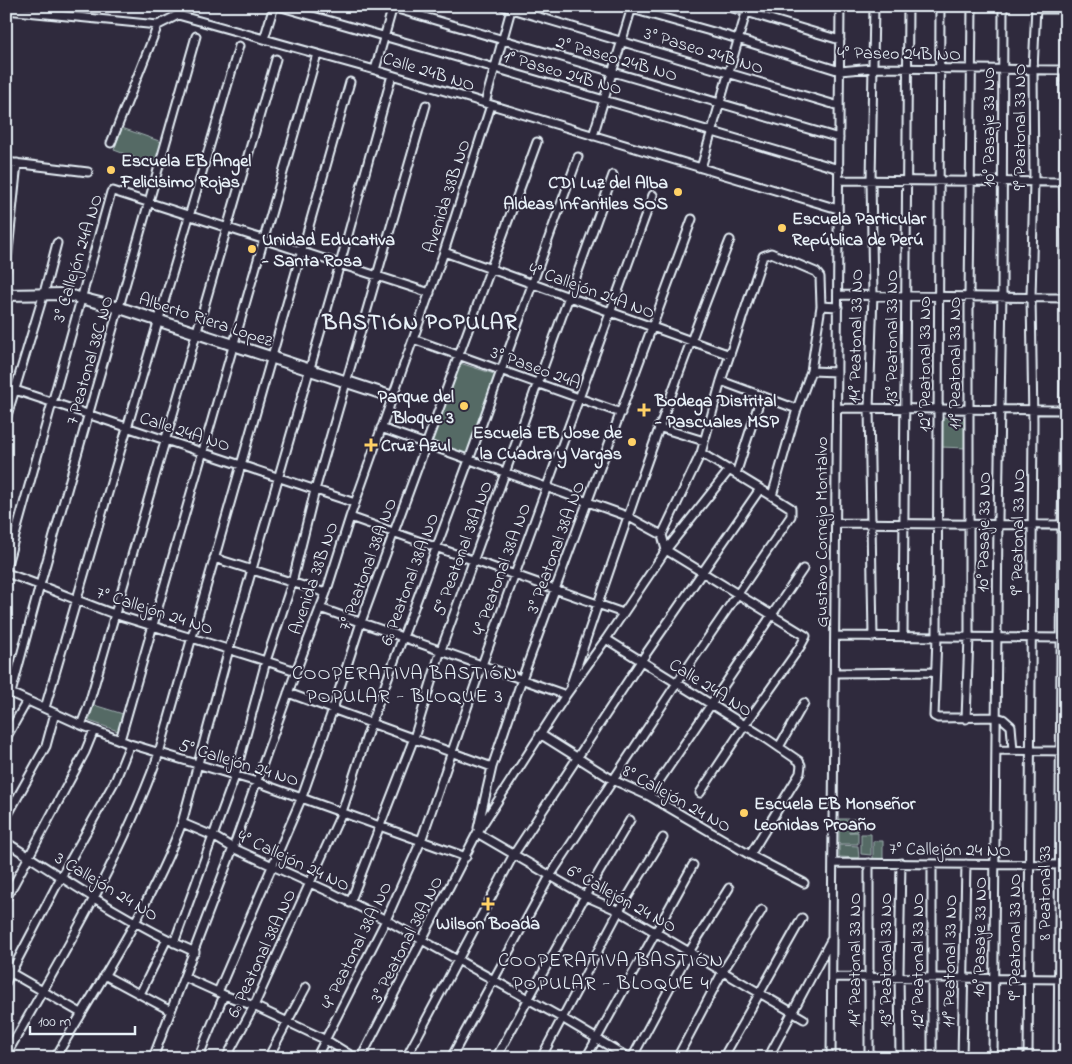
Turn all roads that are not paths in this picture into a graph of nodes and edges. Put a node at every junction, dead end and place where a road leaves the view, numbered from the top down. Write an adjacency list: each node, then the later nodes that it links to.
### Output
1 (182, 6): 20 (street)
2 (274, 6): 24 (street)
3 (278, 6): 23 (street, 1° Paseo 24B NO)
4 (502, 6): 15 (street, 3° Paseo 24B NO)
5 (621, 6): 16 (street, 4° Paseo 24B NO)
6 (726, 6): 17 (street)
7 (840, 6): 27 (street, Gustavo Cornejo Montalvo)
8 (874, 6): 33 (street, 14° Peatonal 33 NO)
9 (908, 6): 34 (street, 13° Peatonal 33 NO)
10 (940, 6): 35 (street, 12° Peatonal 33 NO)
11 (972, 6): 36 (street, 11° Peatonal 33 NO)
12 (1003, 6): 38 (street, 10° Pasaje 33 NO)
13 (391, 7): 23 (street); 25 (street, 2° Paseo 24B NO)
14 (1036, 7): 18 (street); 39 (street, 9° Peatonal 33 NO)
15 (512, 8): 25 (street, Avenida 38B NO); 28 (street, 3° Paseo 24B NO)
16 (632, 8): 26 (street, 4° Paseo 24B NO); 28 (street)
17 (747, 9): 26 (street); 27 (street)
18 (1065, 9): 40 (street, 8 Peatonal 33)
19 (6, 10): 21 (street)
20 (178, 15): 21 (street); 24 (street, Calle 24B NO)
21 (158, 25): 55 (street)
22 (196, 36): 72 (street, 7 Peatonal 38C NO)
23 (385, 36): 32 (street, 1° Paseo 24B NO); 37 (street)
24 (264, 39): 30 (street, Calle 24B NO)
25 (504, 40): 32 (street, Avenida 38B NO); 42 (street, 2° Paseo 24B NO)
26 (738, 40): 41 (street, 4° Paseo 24B NO); 43 (street)
27 (840, 40): 41 (street, Gustavo Cornejo Montalvo)
28 (622, 41): 42 (street); 43 (street, 3° Paseo 24B NO)
29 (239, 46): 74 (street)
30 (317, 54): 37 (street, Calle 24B NO); 77 (street)
31 (276, 59): 76 (street)
32 (495, 68): 46 (street, 1° Paseo 24B NO); 48 (street, Avenida 38B NO)
33 (873, 68): 34 (street, 4° Paseo 24B NO); 41 (street, 4° Paseo 24B NO); 64 (street, 14° Peatonal 33 NO)
34 (907, 69): 35 (street, 4° Paseo 24B NO); 65 (street, 13° Peatonal 33 NO)
35 (940, 69): 36 (street, 4° Paseo 24B NO); 66 (street, 12° Peatonal 33 NO)
36 (972, 69): 38 (street, 4° Paseo 24B NO); 67 (street, 11° Peatonal 33 NO)
37 (375, 70): 44 (street, Calle 24B NO)
38 (1003, 70): 39 (street, 4° Paseo 24B NO); 68 (street, 10° Pasaje 33 NO)
39 (1034, 70): 40 (street, 4° Paseo 24B NO); 69 (street, 9° Peatonal 33 NO)
40 (1065, 70): 70 (street, 8 Peatonal 33)
41 (840, 71): 50 (street, Gustavo Cornejo Montalvo)
42 (612, 72): 46 (street); 47 (street, 2° Paseo 24B NO)
43 (729, 73): 47 (street); 50 (street, 3° Paseo 24B NO)
44 (392, 75): 48 (street, Calle 24B NO); 82 (street)
45 (350, 82): 80 (street)
46 (604, 100): 51 (street, 1° Paseo 24B NO); 52 (street)
47 (720, 103): 51 (street); 53 (street, 2° Paseo 24B NO)
48 (488, 104): 52 (street, Calle 24B NO); 81 (street, Avenida 38B NO)
49 (426, 105): 85 (street)
50 (839, 106): 53 (street, Gustavo Cornejo Montalvo)
51 (712, 132): 59 (street); 60 (street, 1° Paseo 24B NO)
52 (593, 136): 59 (street, Calle 24B NO)
53 (839, 138): 60 (street, Gustavo Cornejo Montalvo)
54 (536, 142): 83 (street, 7° Peatonal 38A NO)
55 (111, 143)
56 (578, 157): 86 (street, 6º Peatonal 38A NO)
57 (6, 162): 58 (street)
58 (17, 163): 61 (street); 84 (street)
59 (701, 168): 73 (street, Calle 24B NO)
60 (839, 169): 63 (street, Gustavo Cornejo Montalvo)
61 (88, 172)
62 (613, 175): 94 (street, 5° Peatonal 38A NO)
63 (838, 180): 64 (street); 73 (street, Gustavo Cornejo Montalvo)
64 (871, 181): 65 (street); 89 (street, 14° Peatonal 33 NO)
65 (907, 181): 66 (street); 92 (street, 13° Peatonal 33 NO)
66 (940, 181): 67 (street); 95 (street, 12° Peatonal 33 NO)
67 (971, 182): 68 (street); 96 (street, 11° Peatonal 33 NO)
68 (1002, 182): 69 (street); 97 (street, 10° Pasaje 33 NO)
69 (1034, 182): 70 (street); 98 (street, 9° Peatonal 33 NO)
70 (1065, 182): 99 (street, 8 Peatonal 33)
71 (653, 195): 103 (street, 4° Peatonal 38A NO)
72 (149, 203): 74 (street, 3° Callejón 24A NO); 93 (street, 3° Callejón 24A NO); 102 (street, 7 Peatonal 38C NO)
73 (838, 209): 91 (street, Gustavo Cornejo Montalvo)
74 (189, 216): 76 (street, 3° Callejón 24A NO); 104 (street)
75 (692, 219): 105 (street, 3° Peatonal 38A NO)
76 (226, 228): 77 (street, 3° Callejón 24A NO); 106 (street)
77 (263, 239): 80 (street, 3° Callejón 24A NO); 109 (street)
78 (730, 240): 108 (street)
79 (57, 243): 87 (street)
80 (302, 252): 82 (street, 3° Callejón 24A NO); 112 (street)
81 (444, 252): 83 (street, 4° Callejón 24A NO); 88 (street, Avenida 38B NO)
82 (340, 264): 85 (street, 3° Callejón 24A NO); 113 (street)
83 (490, 269): 86 (street, 4° Callejón 24A NO); 110 (street, 7° Peatonal 38A NO)
84 (6, 271)
85 (377, 276): 88 (street, 3° Callejón 24A NO); 118 (street)
86 (532, 284): 94 (street, 4° Callejón 24A NO); 114 (street, 6º Peatonal 38A NO)
87 (44, 293): 90 (main road, Alberto Riera Lopez); 93 (main road, Alberto Riera Lopez); 121 (street)
88 (430, 293): 107 (street, Avenida 38B NO)
89 (873, 294): 91 (street); 92 (street); 127 (street, 14° Peatonal 33 NO)
90 (6, 295)
91 (838, 295): 101 (street, Gustavo Cornejo Montalvo)
92 (906, 296): 95 (street); 128 (street, 13° Peatonal 33 NO)
93 (80, 297): 102 (main road, Alberto Riera Lopez); 125 (street, 3° Callejón 24A NO)
94 (569, 297): 103 (street, 4° Callejón 24A NO); 119 (street, 5° Peatonal 38A NO)
95 (939, 297): 96 (street); 129 (street, 12° Peatonal 33 NO)
96 (969, 297): 97 (street); 130 (street, 11° Peatonal 33 NO)
97 (1002, 297): 98 (street); 132 (street, 10° Pasaje 33 NO)
98 (1031, 297): 99 (street); 133 (street, 9° Peatonal 33 NO)
99 (1066, 298): 134 (street, 8 Peatonal 33)
100 (821, 306): 101 (street); 111 (street); 115 (street)
101 (838, 307): 116 (street, Gustavo Cornejo Montalvo)
102 (120, 308): 104 (main road, Alberto Riera Lopez); 136 (street, 7 Peatonal 38C NO)
103 (610, 312): 105 (street, 4° Callejón 24A NO); 124 (street, 4° Peatonal 38A NO)
104 (158, 321): 106 (main road, Alberto Riera Lopez); 138 (street)
105 (652, 327): 108 (street, 4° Callejón 24A NO); 135 (street, 3° Peatonal 38A NO)
106 (196, 333): 109 (main road, Alberto Riera Lopez); 141 (street)
107 (413, 339): 110 (street, 3° Paseo 24A); 122 (street, Avenida 38B NO)
108 (690, 341): 111 (street, 4° Callejón 24A NO); 139 (street)
109 (232, 345): 112 (main road, Alberto Riera Lopez); 144 (street)
110 (459, 355): 114 (street, 3° Paseo 24A); 143 (street, 7° Peatonal 38A NO)
111 (730, 355): 117 (street)
112 (271, 358): 113 (main road, Alberto Riera Lopez); 147 (street)
113 (310, 370): 118 (main road, Alberto Riera Lopez); 150 (street)
114 (501, 370): 119 (street, 3° Paseo 24A); 146 (street, 6º Peatonal 38A NO)
115 (811, 371): 116 (street); 131 (street)
116 (837, 372): 126 (street, Gustavo Cornejo Montalvo)
117 (722, 381): 123 (street); 142 (street)
118 (346, 382): 122 (main road, Alberto Riera Lopez); 153 (street)
119 (538, 384): 124 (street, 3° Paseo 24A); 149 (street, 5° Peatonal 38A NO)
120 (6, 387): 121 (street, Calle 24A NO)
121 (14, 390): 125 (street, Calle 24A NO); 137 (street)
122 (392, 397): 140 (street, Avenida 38B NO)
123 (760, 397): 131 (street); 148 (street)
124 (579, 398): 135 (street, 3° Paseo 24A); 151 (street, 4° Peatonal 38A NO)
125 (51, 402): 136 (street, Calle 24A NO); 173 (street, 3° Callejón 24A NO)
126 (837, 408): 127 (street); 159 (street, Gustavo Cornejo Montalvo)
127 (870, 408): 128 (street); 161 (street, 14° Peatonal 33 NO)
128 (906, 408): 129 (street); 160 (street, 13° Peatonal 33 NO)
129 (938, 409): 130 (street); 162 (street, 12° Peatonal 33 NO)
130 (970, 409): 132 (street); 163 (street, 11° Peatonal 33 NO)
131 (797, 410): 154 (street)
132 (1000, 410): 133 (street); 164 (street, 10° Pasaje 33 NO)
133 (1033, 410): 134 (street); 165 (street, 9° Peatonal 33 NO)
134 (1065, 410): 166 (street, 8 Peatonal 33)
135 (620, 413): 155 (street, 3° Peatonal 38A NO)
136 (88, 414): 138 (street, Calle 24A NO); 180 (street, 7 Peatonal 38C NO)
137 (6, 419)
138 (127, 427): 141 (street, Calle 24A NO); 184 (street)
139 (658, 427): 142 (street); 158 (street)
140 (381, 428): 143 (street); 156 (street, Avenida 38B NO)
141 (165, 440): 144 (street, Calle 24A NO); 188 (street)
142 (704, 441): 145 (street)
143 (426, 444): 146 (street); 167 (street, 7° Peatonal 38A NO)
144 (202, 452): 147 (street, Calle 24A NO); 191 (street)
145 (701, 453): 148 (street); 168 (street)
146 (469, 460): 149 (street); 169 (street, 6º Peatonal 38A NO)
147 (241, 465): 150 (street, Calle 24A NO); 171 (street)
148 (733, 472): 152 (street); 170 (street, 3° Peatonal 38A NO)
149 (506, 473): 151 (street); 172 (street, 5° Peatonal 38A NO)
150 (279, 478): 153 (street, Calle 24A NO); 175 (street)
151 (547, 488): 155 (street); 178 (street, 4° Peatonal 38A NO)
152 (760, 489): 154 (street); 177 (street)
153 (315, 490): 156 (street, Calle 24A NO); 179 (street)
154 (772, 496): 183 (street)
155 (588, 502): 158 (street); 181 (street, 3° Peatonal 38A NO)
156 (355, 503): 157 (street, Avenida 38B NO)
157 (350, 516): 167 (street); 182 (street, Avenida 38B NO)
158 (627, 516): 168 (street); 185 (street)
159 (836, 523): 161 (street); 192 (street, Gustavo Cornejo Montalvo)
160 (905, 523): 161 (street); 162 (street); 195 (street, 13° Peatonal 33 NO)
161 (872, 524): 194 (street, 14° Peatonal 33 NO)
162 (938, 524): 163 (street); 196 (street, 12° Peatonal 33 NO)
163 (970, 524): 164 (street); 197 (street, 11° Peatonal 33 NO)
164 (998, 524): 165 (street); 198 (street, 10° Pasaje 33 NO)
165 (1032, 525): 166 (street); 199 (street, 9° Peatonal 33 NO)
166 (1064, 525): 200 (street, 8 Peatonal 33)
167 (394, 532): 169 (street); 190 (street, 7° Peatonal 38A NO)
168 (662, 535): 170 (street)
169 (437, 547): 172 (street); 193 (street, 6º Peatonal 38A NO)
170 (666, 550): 177 (street); 187 (street, 3° Peatonal 38A NO)
171 (214, 558): 175 (street); 201 (street)
172 (474, 560): 178 (street); 204 (street, 5° Peatonal 38A NO)
173 (6, 568)
174 (803, 569): 189 (street)
175 (252, 570): 179 (street); 203 (street)
176 (6, 573): 180 (street, 7° Callejón 24 NO)
177 (703, 574): 183 (street); 206 (street)
178 (515, 575): 181 (street); 207 (street, 4° Peatonal 38A NO)
179 (292, 583): 182 (street); 205 (street)
180 (40, 585): 184 (street, 7° Callejón 24 NO); 213 (street, 7 Peatonal 38C NO)
181 (556, 589): 185 (street); 211 (street, 3° Peatonal 38A NO)
182 (326, 593): 186 (street, Avenida 38B NO)
183 (738, 595): 189 (street); 212 (street)
184 (78, 600): 188 (street, 7° Callejón 24 NO); 219 (street)
185 (597, 604): 187 (street); 215 (street)
186 (320, 608): 190 (street); 208 (street, Avenida 38B NO)
187 (623, 613): 202 (street, 3° Peatonal 38A NO)
188 (115, 614): 191 (street, 7° Callejón 24 NO); 225 (street)
189 (772, 615): 218 (street); 226 (street)
190 (361, 622): 193 (street); 220 (street, 7° Peatonal 38A NO)
191 (153, 626): 201 (street, 7° Callejón 24 NO); 231 (street)
192 (836, 636): 194 (street); 210 (street, Gustavo Cornejo Montalvo)
193 (404, 637): 204 (street); 224 (street, 6º Peatonal 38A NO)
194 (873, 637): 195 (street)
195 (903, 637): 196 (street)
196 (937, 637): 197 (street); 209 (street, 12° Peatonal 33 NO)
197 (969, 637): 198 (street); 222 (street, 11° Peatonal 33 NO)
198 (997, 637): 199 (street); 223 (street, 10° Pasaje 33 NO)
199 (1031, 638): 200 (street); 236 (street, 9° Peatonal 33 NO)
200 (1063, 638): 237 (street, 8 Peatonal 33)
201 (191, 639): 203 (street, 7° Callejón 24 NO); 238 (street)
202 (606, 639): 206 (street, Calle 24A NO); 215 (street, 3° Peatonal 38A NO)
203 (230, 649): 205 (street, 7° Callejón 24 NO); 241 (street)
204 (441, 650): 207 (street); 230 (street, 5° Peatonal 38A NO)
205 (266, 661): 208 (street, 7° Callejón 24 NO); 243 (street)
206 (641, 662): 212 (street, Calle 24A NO); 240 (street)
207 (482, 665): 211 (street); 239 (street, 4° Peatonal 38A NO)
208 (296, 671): 214 (street, Avenida 38B NO)
209 (935, 672): 210 (street); 222 (street, 12° Peatonal 33 NO)
210 (835, 673): 264 (street, Gustavo Cornejo Montalvo)
211 (522, 679): 215 (street); 242 (street, 3° Peatonal 38A NO)
212 (677, 683): 218 (street, Calle 24A NO); 244 (street)
213 (9, 692): 216 (street, 5° Callejón 24 NO)
214 (288, 693): 220 (street); 245 (street, Avenida 38B NO)
215 (567, 693): 228 (street, 3° Peatonal 38A NO)
216 (27, 702): 219 (street, 5° Callejón 24 NO); 229 (street)
217 (804, 703): 233 (street)
218 (711, 705): 226 (street, Calle 24A NO); 247 (street)
219 (45, 708): 221 (street, 5° Callejón 24 NO)
220 (333, 709): 224 (street); 248 (street, 7° Peatonal 38A NO)
221 (55, 713): 225 (street, 5° Callejón 24 NO); 250 (street)
222 (966, 718): 223 (street)
223 (996, 718): 234 (street, 10° Pasaje 33 NO); 235 (street)
224 (372, 723): 230 (street); 249 (street, 6º Peatonal 38A NO)
225 (81, 725): 227 (street, 5° Callejón 24 NO)
226 (744, 725): 233 (street, Calle 24A NO); 246 (street)
227 (94, 730): 231 (street, 5° Callejón 24 NO); 262 (street)
228 (540, 734): 240 (street, 8° Callejón 24 NO); 254 (street, 3° Peatonal 38A NO)
229 (6, 738)
230 (414, 738): 239 (street); 253 (street, 5° Peatonal 38A NO)
231 (120, 740): 232 (street, 5° Callejón 24 NO)
232 (130, 744): 238 (street, 5° Callejón 24 NO); 275 (street)
233 (779, 747): 261 (street, Calle 24A NO)
234 (996, 750): 235 (street); 269 (street, 10° Pasaje 33 NO)
235 (1013, 750): 236 (street)
236 (1030, 750): 237 (street); 271 (street, 9° Peatonal 33 NO)
237 (1063, 750): 272 (street, 8 Peatonal 33)
238 (159, 753): 241 (street, 5° Callejón 24 NO); 280 (street)
239 (453, 753): 242 (street); 257 (street, 4° Peatonal 38A NO)
240 (578, 758): 244 (street, 8° Callejón 24 NO); 260 (street)
241 (197, 765): 243 (street, 5° Callejón 24 NO); 252 (street)
242 (492, 767): 254 (street, 3° Peatonal 38A NO)
243 (235, 776): 245 (street, 5° Callejón 24 NO); 255 (street)
244 (613, 780): 247 (street, 8° Callejón 24 NO); 274 (street)
245 (257, 782): 248 (street, 5° Callejón 24 NO); 259 (street, Avenida 38B NO)
246 (700, 792)
247 (649, 796): 261 (street, 8° Callejón 24 NO)
248 (302, 797): 249 (street, 5° Callejón 24 NO); 273 (street, 7° Peatonal 38A NO)
249 (342, 812): 253 (street, 5° Callejón 24 NO); 276 (street, 6º Peatonal 38A NO)
250 (6, 818)
251 (630, 820): 279 (street)
252 (182, 823): 255 (street, 4° Callejón 24 NO); 287 (street)
253 (380, 826): 257 (street, 5° Callejón 24 NO); 282 (street, 5° Peatonal 38A NO)
254 (477, 833): 260 (street, 6° Callejón 24 NO); 263 (street, 3° Peatonal 38A NO)
255 (213, 836): 259 (street, 4° Callejón 24 NO); 292 (street)
256 (663, 838): 284 (street)
257 (421, 841): 263 (street, 5° Callejón 24 NO); 286 (street, 4° Peatonal 38A NO)
258 (6, 842): 262 (street, 3 Callejón 24 NO)
259 (233, 848): 273 (street, 4° Callejón 24 NO); 293 (street, Avenida 38B NO)
260 (514, 854): 274 (street, 6° Callejón 24 NO); 295 (street)
261 (750, 855): 277 (street, 8° Callejón 24 NO)
262 (28, 856): 275 (street, 3 Callejón 24 NO); 281 (street)
263 (466, 857): 291 (street, 3° Peatonal 38A NO)
264 (833, 863): 265 (street, 7° Callejón 24 NO); 289 (street, Gustavo Cornejo Montalvo)
265 (869, 863): 266 (street, 7° Callejón 24 NO); 301 (street, 14° Peatonal 33 NO)
266 (901, 863): 267 (street, 7° Callejón 24 NO); 302 (street, 13° Peatonal 33 NO)
267 (932, 864): 268 (street, 7° Callejón 24 NO); 303 (street, 12° Peatonal 33 NO)
268 (966, 864): 269 (street, 7° Callejón 24 NO); 304 (street, 11° Peatonal 33 NO)
269 (995, 864): 271 (street, 7° Callejón 24 NO); 305 (street, 10° Pasaje 33 NO)
270 (693, 865): 288 (street)
271 (1029, 865): 272 (street, 7° Callejón 24 NO); 306 (street, 9° Peatonal 33 NO)
272 (1063, 865): 307 (street, 8 Peatonal 33)
273 (272, 866): 276 (street, 4° Callejón 24 NO); 314 (street, 7° Peatonal 38A NO)
274 (550, 876): 279 (street, 6° Callejón 24 NO); 308 (street)
275 (61, 877): 280 (street, 3 Callejón 24 NO); 296 (street)
276 (310, 883): 282 (street, 4° Callejón 24 NO); 316 (street, 6º Peatonal 38A NO)
277 (804, 883)
278 (729, 888): 294 (street)
279 (585, 896): 284 (street, 6° Callejón 24 NO); 315 (street)
280 (95, 897): 287 (street, 3 Callejón 24 NO); 311 (street)
281 (6, 898)
282 (350, 903): 286 (street, 4° Callejón 24 NO)
283 (762, 910): 297 (street)
284 (619, 911): 288 (street, 6° Callejón 24 NO); 320 (street)
285 (802, 918): 312 (street)
286 (386, 920): 291 (street, 4° Callejón 24 NO); 324 (street, 4° Peatonal 38A NO)
287 (135, 921): 290 (street, 3 Callejón 24 NO); 298 (street)
288 (654, 932): 294 (street, 6° Callejón 24 NO); 323 (street)
289 (832, 937): 300 (street, Gustavo Cornejo Montalvo); 318 (street)
290 (167, 939): 292 (street, 3 Callejón 24 NO); 313 (street)
291 (422, 940): 295 (street, 4° Callejón 24 NO); 333 (street, 3° Peatonal 38A NO)
292 (174, 942): 293 (street, 3 Callejón 24 NO)
293 (195, 952): 299 (street, Avenida 38B NO)
294 (689, 952): 297 (street, 6° Callejón 24 NO); 339 (street)
295 (458, 960): 308 (street, 4° Callejón 24 NO); 334 (street)
296 (9, 971): 309 (street); 311 (street)
297 (723, 972): 312 (street, 6° Callejón 24 NO); 340 (street)
298 (104, 975): 313 (street); 319 (street)
299 (184, 977): 314 (street); 317 (street, Avenida 38B NO)
300 (832, 977): 301 (street); 343 (street, Gustavo Cornejo Montalvo)
301 (869, 978): 302 (street); 344 (street, 14° Peatonal 33 NO)
302 (899, 978): 303 (street); 345 (street, 13° Peatonal 33 NO)
303 (931, 978): 304 (street); 346 (street, 12° Peatonal 33 NO)
304 (964, 978): 305 (street); 347 (street, 11° Peatonal 33 NO)
305 (994, 979): 306 (street); 348 (street, 10° Pasaje 33 NO)
306 (1028, 979): 307 (street); 349 (street, 9° Peatonal 33 NO)
307 (1062, 979): 350 (street, 8 Peatonal 33)
308 (492, 980): 315 (street, 4° Callejón 24 NO); 335 (street)
309 (6, 982)
310 (306, 987): 322 (street)
311 (43, 990): 319 (street); 325 (street)
312 (760, 993): 318 (street, 6° Callejón 24 NO); 341 (street)
313 (140, 994): 317 (street)
314 (221, 994): 316 (street); 328 (street, 7° Peatonal 38A NO)
315 (528, 1001): 320 (street, 4° Callejón 24 NO); 336 (street)
316 (254, 1006): 322 (street); 329 (street, 6º Peatonal 38A NO)
317 (171, 1011): 327 (street, Avenida 38B NO)
318 (793, 1012): 321 (street, 6° Callejón 24 NO); 342 (street)
319 (81, 1013): 326 (street)
320 (562, 1018): 323 (street, 4° Callejón 24 NO); 337 (street)
321 (804, 1019)
322 (287, 1022): 324 (street); 330 (street)
323 (596, 1038): 338 (street); 339 (street, 4° Callejón 24 NO)
324 (326, 1040): 331 (street, 4° Peatonal 38A NO); 332 (street)
325 (6, 1055)
326 (55, 1058)
327 (154, 1058)
328 (198, 1058)
329 (226, 1058)
330 (268, 1058)
331 (316, 1058)
332 (355, 1058)
333 (361, 1058)
334 (406, 1058)
335 (451, 1058)
336 (496, 1058)
337 (541, 1058)
338 (586, 1058)
339 (630, 1058)
340 (677, 1058)
341 (723, 1058)
342 (768, 1058)
343 (831, 1058)
344 (869, 1058)
345 (900, 1058)
346 (932, 1058)
347 (962, 1058)
348 (993, 1058)
349 (1028, 1058)
350 (1058, 1058)

